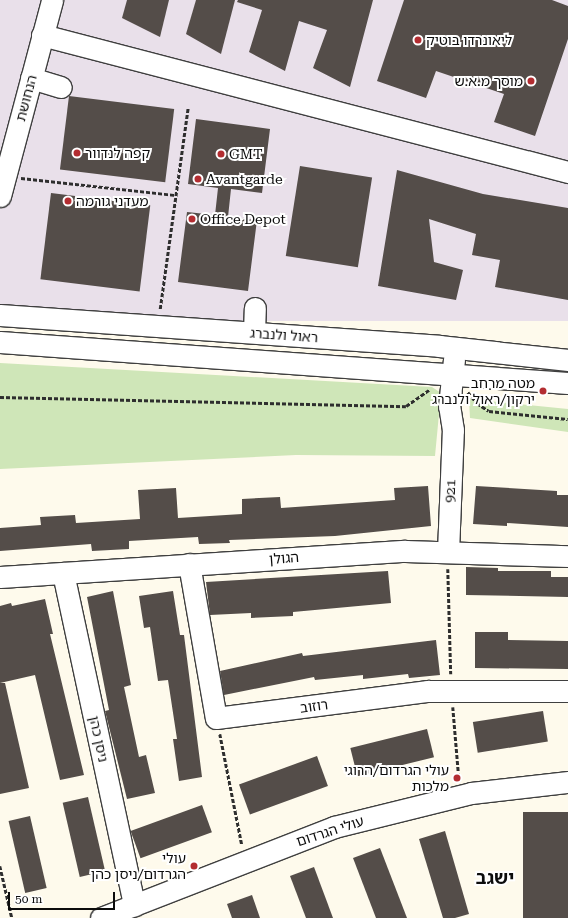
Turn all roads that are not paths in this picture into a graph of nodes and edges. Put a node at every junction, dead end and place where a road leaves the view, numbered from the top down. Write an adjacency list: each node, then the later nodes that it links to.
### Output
1 (42, 0): 6 (street, הנחושת)
2 (52, 0): 3 (street, הנחושת)
3 (42, 35): 4 (street, הנחושת); 7 (street)
4 (31, 78): 5 (street); 6 (street, הנחושת)
5 (62, 87)
6 (3, 166): 8 (street, הנחושת)
7 (568, 172)
8 (0, 196)
9 (255, 308): 11 (street)
10 (0, 315): 11 (street, ראול ולנברג)
11 (254, 332): 12 (street, ראול ולנברג)
12 (458, 341): 14 (street); 15 (street, ראול ולנברג); 16 (street, 921)
13 (0, 342): 16 (street, ראול ולנברג)
14 (568, 347)
15 (568, 360)
16 (457, 378): 17 (street, ראול ולנברג); 18 (street, 921)
17 (568, 383)
18 (448, 552): 19 (street, הגולן); 20 (street, הגולן)
19 (568, 556)
20 (189, 564): 21 (street, הגולן); 23 (street, רוזוב)
21 (64, 572): 22 (street, הגולן); 25 (street, ניסן כהן)
22 (0, 577)
23 (568, 690)
24 (568, 782): 25 (street, עולי הגרדום)
25 (134, 905): 26 (street, עולי הגרדום)
26 (102, 918)

